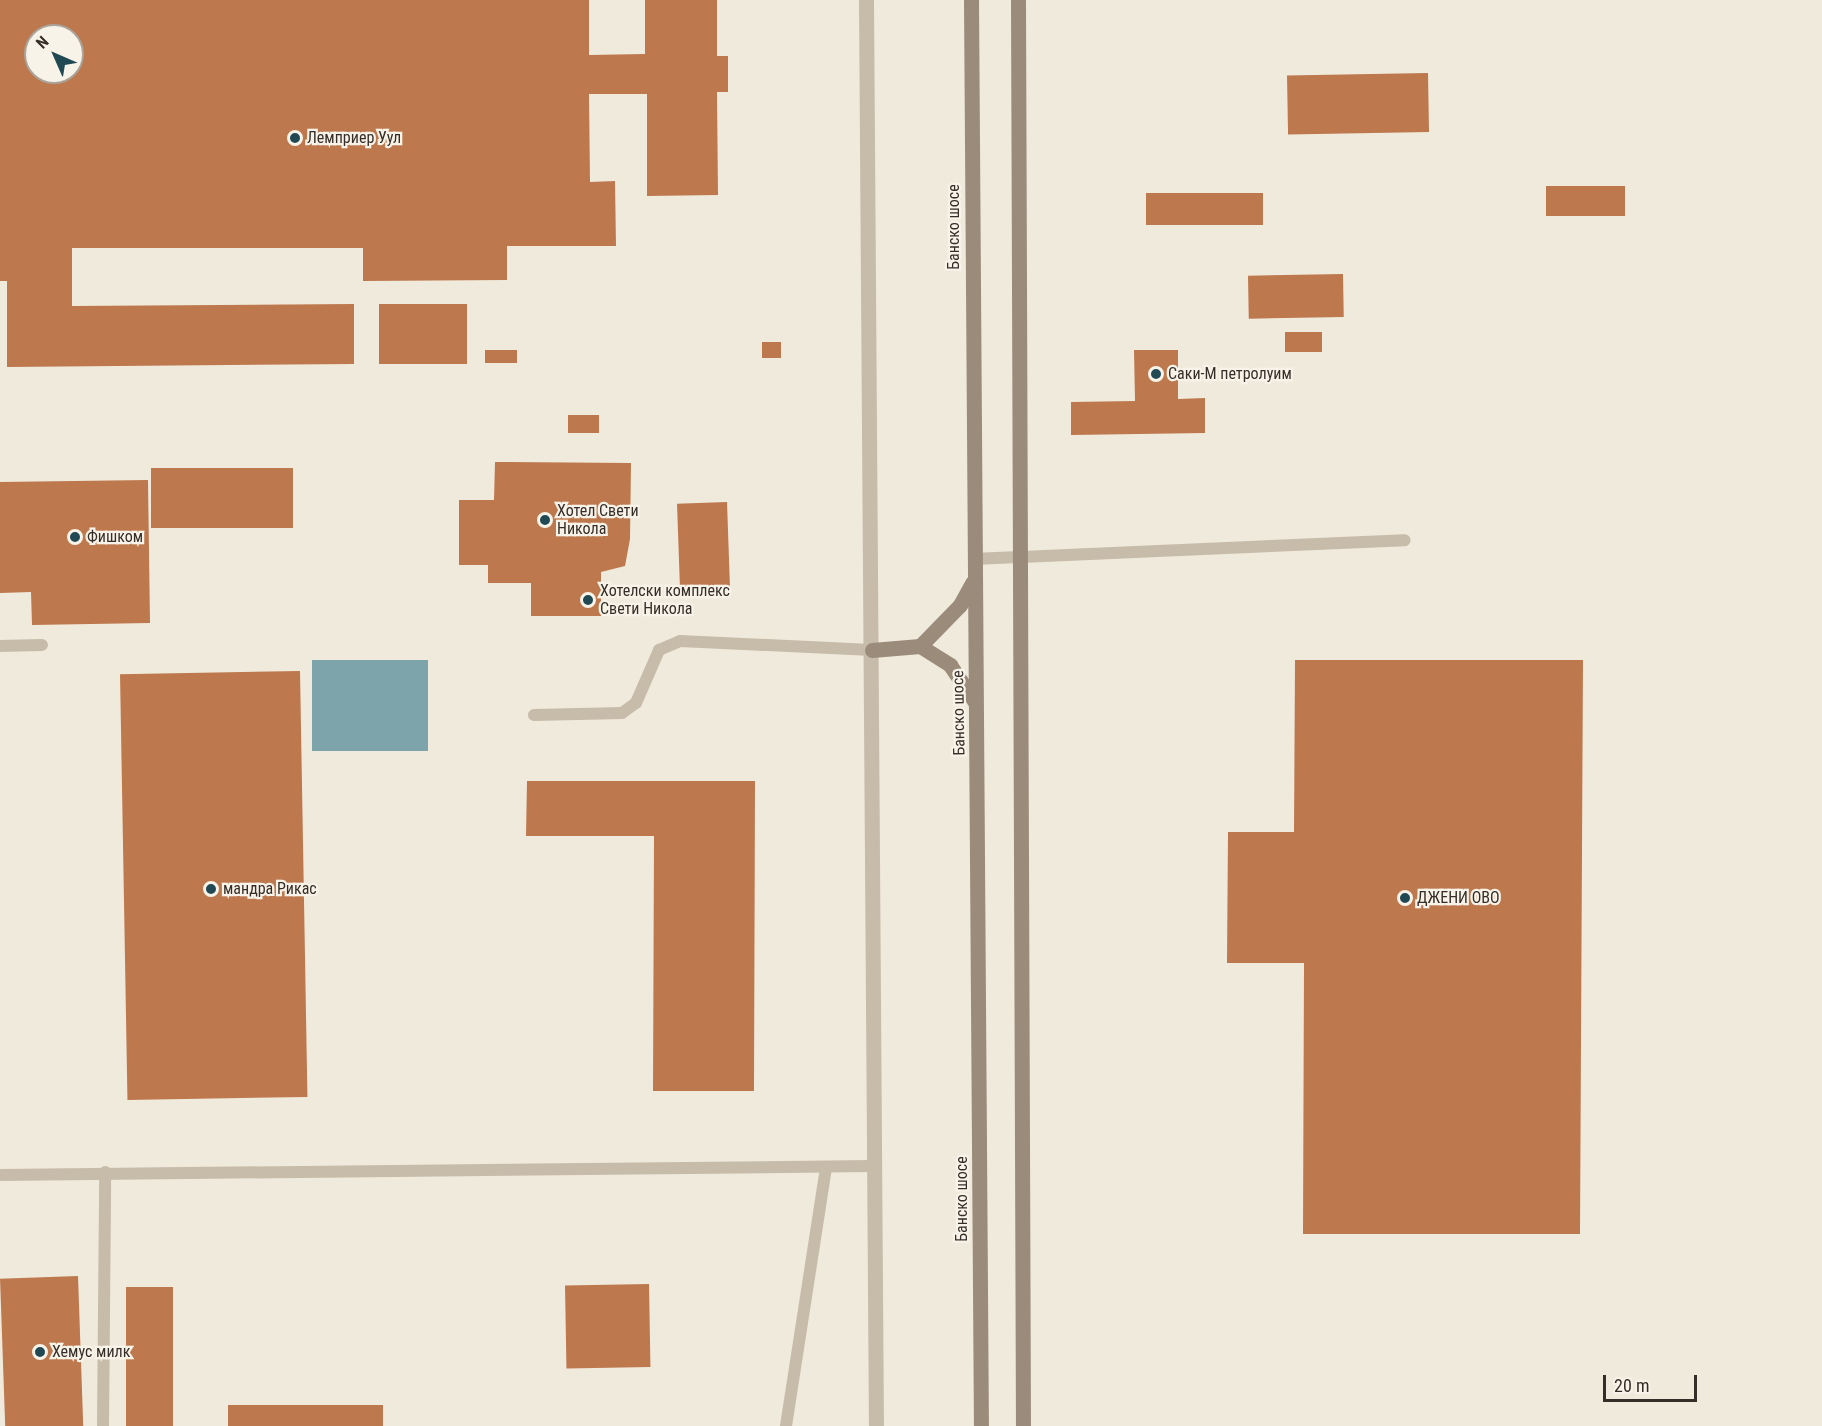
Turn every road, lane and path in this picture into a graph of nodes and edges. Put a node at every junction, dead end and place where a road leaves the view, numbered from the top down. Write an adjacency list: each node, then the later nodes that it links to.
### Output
1 (866, 0): 11 (street)
2 (971, 0): 6 (main road, Банско шосе)
3 (1018, 0): 5 (main road)
4 (1405, 540): 5 (lane)
5 (1020, 555): 6 (lane); 22 (main road)
6 (974, 559): 7 (main road, Банско шосе)
7 (975, 577): 10 (main road); 12 (main road, Банско шосе)
8 (42, 645): 9 (lane)
9 (0, 646)
10 (920, 646): 11 (main road); 12 (main road)
11 (872, 650): 13 (lane); 14 (street)
12 (977, 707): 21 (main road, Банско шосе)
13 (534, 715)
14 (874, 1166): 15 (lane); 20 (street)
15 (826, 1167): 16 (lane); 19 (lane)
16 (105, 1172): 17 (lane); 18 (lane)
17 (0, 1175)
18 (103, 1426)
19 (786, 1426)
20 (876, 1426)
21 (981, 1426)
22 (1023, 1426)

